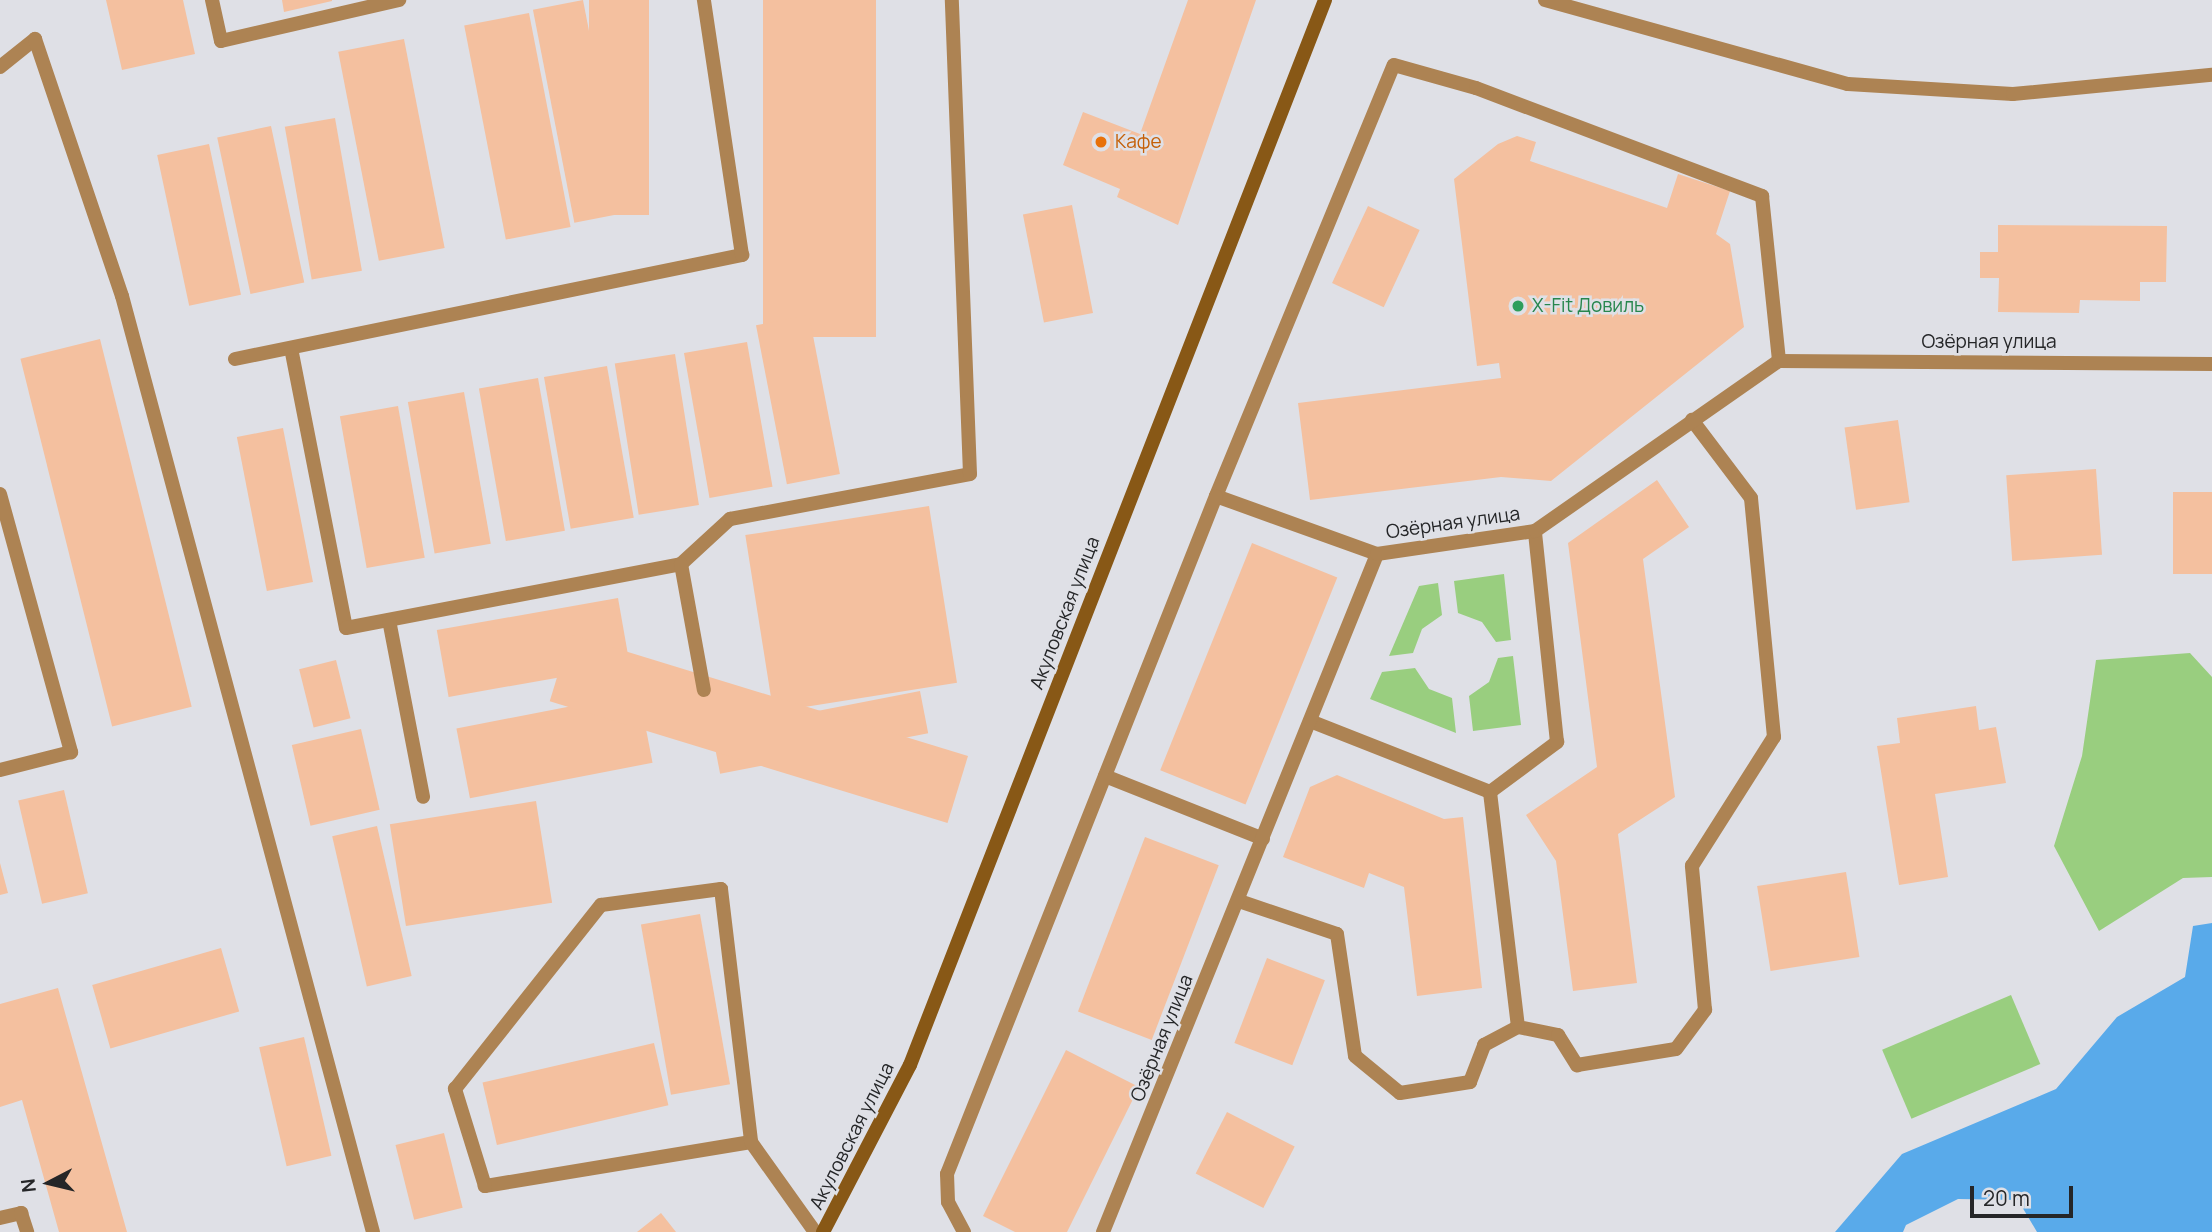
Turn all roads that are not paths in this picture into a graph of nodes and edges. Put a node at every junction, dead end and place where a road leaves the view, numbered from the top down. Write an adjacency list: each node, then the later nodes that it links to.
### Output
1 (212, 0): 2 (street)
2 (399, 0)
3 (704, 0): 9 (street)
4 (951, 0): 18 (street)
5 (1325, 0): 34 (street, Акуловская улица)
6 (1545, 0): 8 (street)
7 (0, 67): 32 (street)
8 (2212, 75)
9 (291, 348): 10 (street); 19 (street)
10 (235, 359)
11 (1779, 361): 12 (street, Озёрная улица); 13 (street, Озёрная улица); 15 (street)
12 (2212, 364)
13 (1692, 421): 16 (street, Озёрная улица); 28 (street)
14 (0, 494): 22 (street)
15 (1216, 496): 17 (street); 23 (street)
16 (1535, 531): 17 (street, Озёрная улица); 24 (street)
17 (1377, 554): 21 (street, Озёрная улица)
18 (681, 564): 19 (street); 20 (street)
19 (389, 620): 25 (street)
20 (705, 690)
21 (1310, 721): 24 (street); 26 (street, Озёрная улица)
22 (0, 769)
23 (1105, 776): 26 (street); 35 (street)
24 (1490, 792): 28 (street)
25 (423, 797)
26 (1263, 839): 27 (street, Озёрная улица)
27 (1239, 901): 28 (street); 36 (street, Озёрная улица)
28 (1518, 1027)
29 (751, 1142): 29 (street); 33 (street)
30 (0, 1218): 31 (street)
31 (27, 1232)
32 (373, 1232)
33 (814, 1232)
34 (823, 1232)
35 (964, 1232)
36 (1103, 1232)

